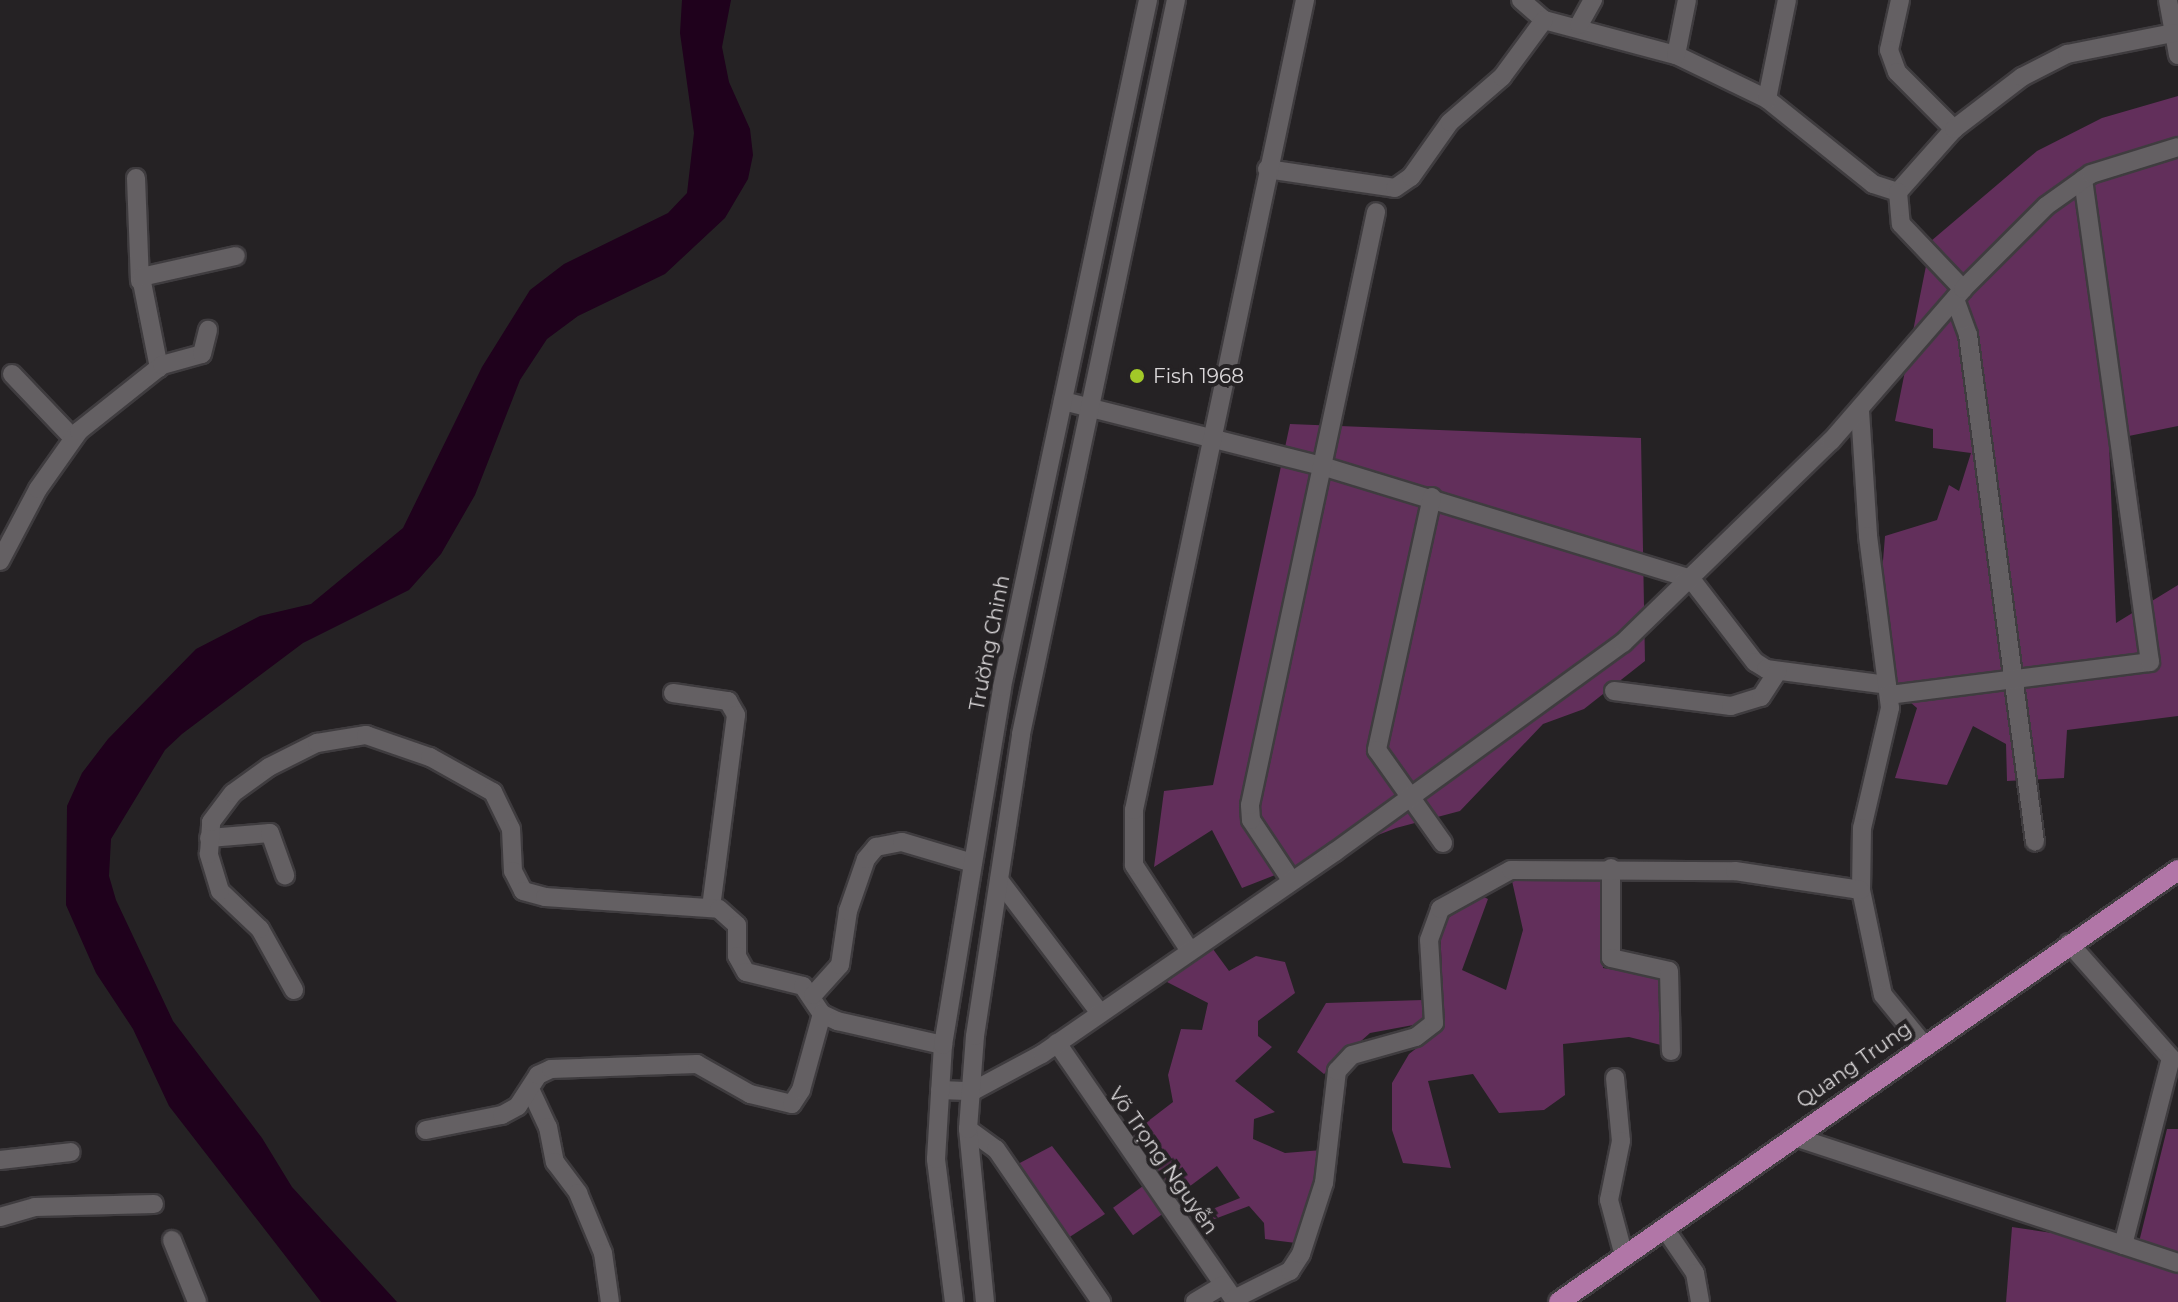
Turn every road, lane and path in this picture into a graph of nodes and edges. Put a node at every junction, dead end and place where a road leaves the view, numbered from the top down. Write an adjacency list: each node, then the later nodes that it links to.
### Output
1 (1148, 0): 29 (street, Trường Chinh)
2 (1176, 0): 30 (street)
3 (1305, 0): 18 (street)
4 (1521, 0): 10 (street)
5 (1593, 0): 11 (street)
6 (1687, 0): 13 (street)
7 (1787, 0): 15 (street)
8 (1900, 0): 16 (street)
9 (2168, 0): 12 (street)
10 (1544, 20): 11 (street); 18 (street)
11 (1579, 25): 13 (street)
12 (2173, 33): 14 (street); 16 (street)
13 (1676, 55): 15 (street)
14 (2178, 55)
15 (1767, 99): 21 (street)
16 (1954, 129): 21 (street)
17 (2178, 147): 20 (street)
18 (1267, 169): 32 (street)
19 (136, 178): 24 (street)
20 (2083, 180): 25 (street); 39 (street)
21 (1898, 192): 25 (street)
22 (1376, 212): 34 (street)
23 (236, 256): 24 (street)
24 (140, 281): 27 (street)
25 (1959, 294): 31 (street); 39 (street)
26 (208, 330): 27 (street)
27 (159, 368): 33 (street)
28 (12, 374): 33 (street)
29 (1063, 401): 30 (street); 47 (street, Trường Chinh)
30 (1089, 405): 32 (street); 51 (street)
31 (1860, 411): 37 (street); 40 (street)
32 (1213, 435): 34 (street); 56 (street)
33 (73, 438): 36 (street)
34 (1322, 466): 35 (street); 52 (street)
35 (1432, 497): 37 (street); 43 (street)
36 (0, 561)
37 (1691, 579): 38 (street); 43 (street)
38 (1778, 671): 40 (street); 41 (street)
39 (2018, 683): 40 (street); 45 (street)
40 (1888, 690): 53 (street)
41 (1614, 691)
42 (673, 693): 54 (street)
43 (1408, 797): 46 (street); 52 (street)
44 (209, 838): 50 (street); 54 (street); 57 (street)
45 (2035, 842)
46 (1443, 843)
47 (973, 863): 58 (street); 62 (street, Trường Chinh)
48 (1611, 868): 53 (street); 64 (street); 81 (street)
49 (2178, 870): 55 (main road, Quang Trung)
50 (285, 875)
51 (999, 880): 59 (street); 68 (street)
52 (1291, 880): 56 (street)
53 (1861, 890): 63 (street)
54 (711, 907): 58 (street)
55 (2069, 943): 63 (main road, Quang Trung); 78 (street)
56 (1190, 951): 59 (street)
57 (294, 990)
58 (813, 995): 60 (street)
59 (1100, 1013): 61 (street)
60 (822, 1014): 62 (street); 67 (street)
61 (1057, 1043): 68 (street); 81 (street, Võ Trọng Nguyễn)
62 (943, 1045): 66 (street, Trường Chinh)
63 (1924, 1045): 71 (main road, Quang Trung)
64 (1671, 1051)
65 (1615, 1078): 79 (street)
66 (940, 1090): 68 (street); 84 (street, Trường Chinh)
67 (531, 1091): 70 (street); 83 (street)
68 (973, 1091): 69 (street)
69 (968, 1129): 85 (street); 86 (street)
70 (426, 1130)
71 (1795, 1137): 76 (main road, Quang Trung); 78 (street)
72 (71, 1152): 73 (street)
73 (0, 1160)
74 (154, 1204): 75 (street)
75 (1, 1212)
76 (1665, 1229): 79 (main road, Quang Trung); 89 (street)
77 (172, 1240): 82 (street)
78 (2123, 1245): 80 (street)
79 (1624, 1256): 88 (main road, Quang Trung)
80 (2178, 1263)
81 (1231, 1295): 87 (street)
82 (197, 1302)
83 (610, 1302)
84 (954, 1302)
85 (985, 1302)
86 (1101, 1302)
87 (1195, 1302)
88 (1559, 1302)
89 (1700, 1302)

